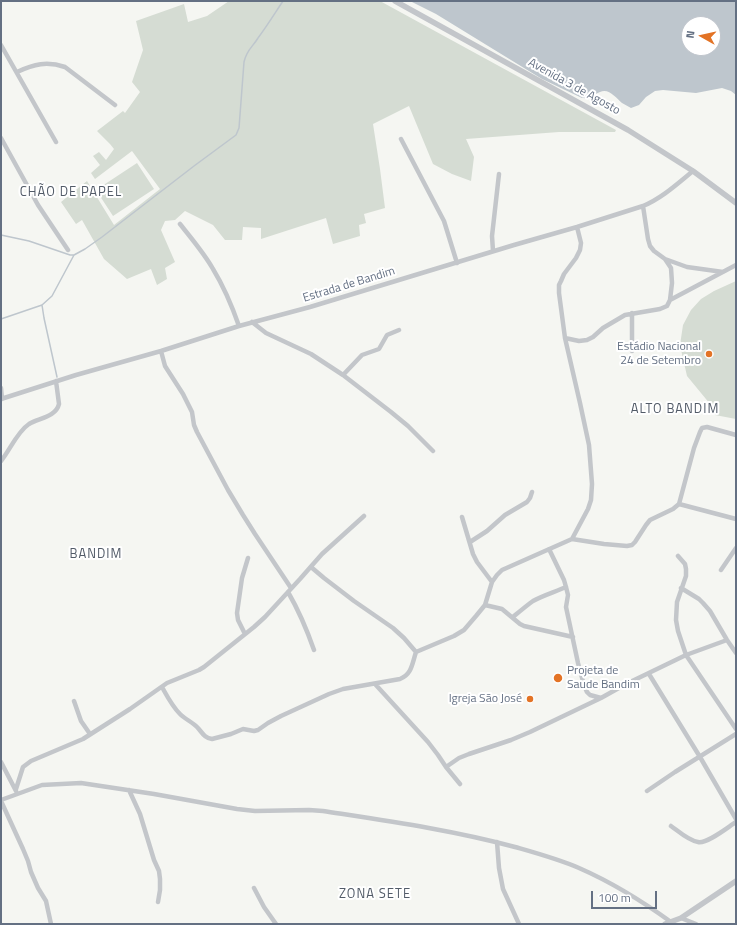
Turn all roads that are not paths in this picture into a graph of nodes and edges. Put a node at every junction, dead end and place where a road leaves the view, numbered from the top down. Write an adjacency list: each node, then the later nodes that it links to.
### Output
1 (395, 1): 8 (street, Avenida 3 de Agosto)
2 (1, 45): 3 (street)
3 (17, 72): 4 (street); 7 (street)
4 (115, 105)
5 (1, 138): 14 (street)
6 (401, 139): 17 (street)
7 (56, 142)
8 (693, 171): 10 (street, Avenida 3 de Agosto); 11 (street, Estrada de Bandim)
9 (499, 174): 15 (street)
10 (736, 203)
11 (643, 206): 13 (street, Estrada de Bandim); 16 (street)
12 (180, 224): 23 (street)
13 (577, 227): 15 (street, Estrada de Bandim); 25 (street)
14 (68, 250)
15 (493, 251): 17 (street, Estrada de Bandim)
16 (665, 259): 19 (street); 20 (street)
17 (457, 263): 22 (street, Estrada de Bandim)
18 (736, 265): 19 (street)
19 (723, 272): 20 (street)
20 (670, 300): 21 (street)
21 (632, 313): 25 (street); 27 (street)
22 (252, 322): 23 (street, Estrada de Bandim); 28 (street)
23 (239, 326): 26 (street, Estrada de Bandim)
24 (399, 330): 28 (street)
25 (566, 338): 40 (street)
26 (161, 351): 29 (street, Estrada de Bandim); 51 (street)
27 (632, 351)
28 (343, 375): 33 (street)
29 (56, 381): 31 (street, Estrada de Bandim); 34 (street)
30 (1, 388): 31 (street)
31 (2, 399)
32 (736, 434): 36 (street)
33 (433, 451)
34 (1, 461)
35 (532, 492): 41 (street)
36 (679, 504): 39 (street); 40 (street)
37 (364, 516): 46 (street)
38 (462, 517): 41 (street)
39 (736, 519)
40 (572, 539): 43 (street)
41 (470, 542): 48 (street)
42 (736, 548): 47 (street)
43 (549, 549): 48 (street); 49 (street)
44 (678, 556): 50 (street)
45 (248, 558): 54 (street)
46 (311, 567): 51 (street); 58 (street)
47 (721, 570)
48 (492, 582): 52 (street)
49 (566, 588): 53 (street); 55 (street)
50 (681, 588): 56 (street); 60 (street)
51 (290, 590): 54 (street); 57 (street)
52 (485, 605): 53 (street); 58 (street)
53 (512, 617): 55 (street)
54 (245, 634): 63 (street)
55 (573, 637): 64 (street)
56 (727, 640): 59 (street); 60 (street)
57 (314, 650)
58 (416, 652): 62 (street)
59 (736, 653)
60 (686, 655): 61 (street); 66 (street)
61 (648, 674): 64 (street); 69 (street)
62 (375, 684): 63 (street); 71 (street)
63 (162, 687): 67 (street)
64 (601, 698): 71 (street)
65 (74, 701): 67 (street)
66 (736, 729)
67 (90, 734): 74 (street)
68 (736, 734): 69 (street)
69 (700, 756): 75 (street); 77 (street)
70 (1, 762): 74 (street)
71 (446, 767): 72 (street)
72 (460, 784)
73 (129, 790): 74 (street); 79 (street); 82 (street)
74 (17, 791): 76 (street)
75 (647, 791)
76 (1, 801): 85 (street)
77 (736, 821): 78 (street)
78 (671, 826)
79 (497, 842): 84 (street); 87 (street)
80 (736, 881): 83 (street)
81 (254, 888): 86 (street)
82 (158, 902)
83 (681, 918): 84 (street); 88 (street)
84 (668, 923)
85 (51, 924)
86 (276, 924)
87 (519, 924)
88 (696, 924)

